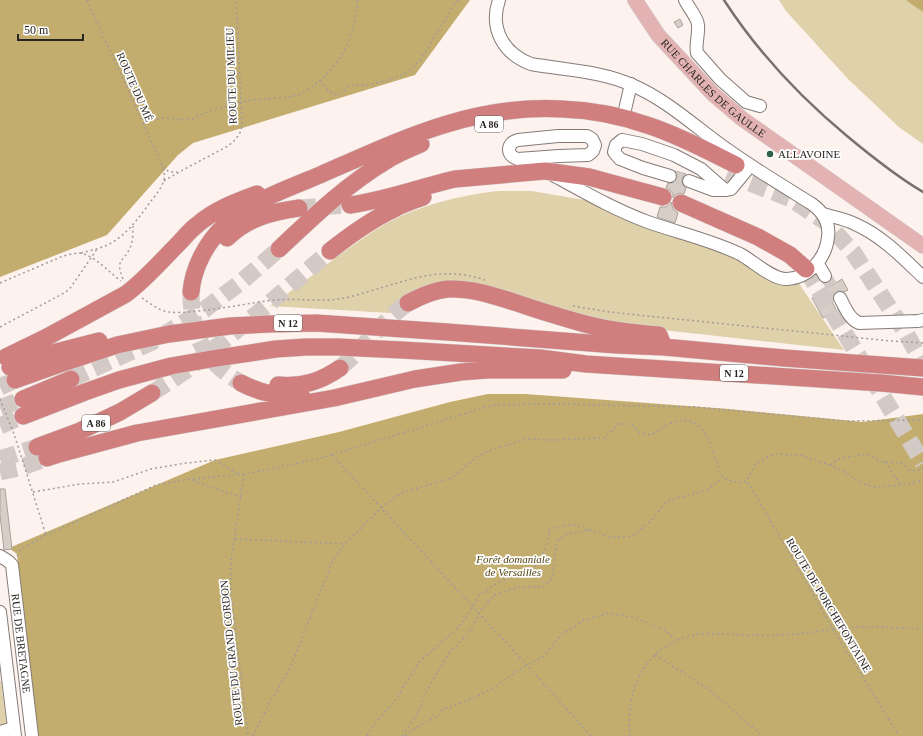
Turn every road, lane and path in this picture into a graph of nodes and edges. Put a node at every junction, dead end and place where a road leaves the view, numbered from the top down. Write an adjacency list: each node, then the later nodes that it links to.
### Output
1 (87, 0): 13 (path, ROUTE DU MÉ)
2 (236, 0): 10 (path, ROUTE DU MILIEU)
3 (358, 0): 8 (path)
4 (458, 0): 8 (path)
5 (499, 0): 9 (street)
6 (635, 0): 29 (main road, RUE CHARLES DE GAULLE)
7 (685, 0): 11 (street)
8 (320, 80): 10 (path)
9 (631, 84): 12 (street); 19 (street)
10 (242, 102): 13 (path); 17 (path, ROUTE DU MILIEU)
11 (760, 106)
12 (623, 118): 14 (highway); 19 (highway)
13 (143, 124): 16 (path, ROUTE DU MÉ)
14 (375, 151): 26 (highway); 47 (highway, N 12)
15 (550, 161): 15 (street); 18 (highway); 23 (highway); 35 (street)
16 (163, 167): 17 (path); 21 (path, ROUTE DU MÉ)
17 (179, 172): 21 (path, ROUTE DU MILIEU)
18 (513, 174): 25 (highway); 32 (highway)
19 (734, 174): 20 (street); 22 (street); 27 (street); 31 (highway, A 86)
20 (670, 176)
21 (164, 181): 28 (path)
22 (689, 181)
23 (663, 197)
24 (681, 204): 35 (highway)
25 (350, 205)
26 (299, 208)
27 (822, 214): 35 (street); 37 (street)
28 (133, 225): 30 (path); 39 (path)
29 (923, 246)
30 (97, 249): 33 (path); 34 (path)
31 (279, 249)
32 (330, 251)
33 (81, 253): 34 (path); 38 (path)
34 (91, 257): 39 (path); 46 (path)
35 (812, 266): 36 (street)
36 (825, 276)
37 (923, 277)
38 (0, 283)
39 (127, 286): 40 (path, bridge)
40 (135, 292)
41 (142, 297): 44 (path)
42 (840, 298): 45 (street)
43 (408, 303): 47 (highway)
44 (162, 310)
45 (923, 320)
46 (0, 326)
47 (664, 347): 50 (highway, N 12)
48 (586, 364): 52 (highway); 53 (highway, N 12); 59 (highway, N 12)
49 (340, 368): 52 (highway)
50 (923, 368)
51 (71, 379): 58 (highway)
52 (415, 379): 56 (highway, A 86)
53 (881, 383): 54 (highway, N 12); 55 (highway)
54 (923, 387)
55 (923, 394)
56 (155, 396)
57 (0, 399): 72 (path, bridge)
58 (24, 399)
59 (23, 416)
60 (923, 420): 61 (path)
61 (332, 455): 66 (path); 74 (path)
62 (885, 462): 63 (path); 64 (path); 71 (path)
63 (830, 465): 69 (path); 71 (path)
64 (923, 467)
65 (239, 474): 66 (path); 68 (path); 72 (path)
66 (244, 474): 73 (path, ROUTE DU GRAND CORDON)
67 (723, 478): 69 (path); 74 (path); 75 (path)
68 (191, 479): 73 (path); 76 (path)
69 (747, 481): 85 (path, ROUTE DE PORCHEFONTAINE)
70 (923, 481): 71 (path)
71 (900, 485)
72 (33, 492): 76 (path)
73 (241, 497): 77 (path, ROUTE DU GRAND CORDON)
74 (381, 508): 78 (path); 81 (path)
75 (591, 530): 81 (path); 83 (path)
76 (46, 535): 80 (path)
77 (234, 539): 78 (path); 93 (path, ROUTE DU GRAND CORDON)
78 (345, 544): 94 (path)
79 (0, 556): 80 (street)
80 (12, 564): 92 (street, RUE DE BRETAGNE)
81 (472, 606): 83 (path); 95 (path)
82 (0, 612): 84 (street, RUE DE BRETAGNE)
83 (479, 613): 89 (path); 96 (path)
84 (1, 625): 91 (street, RUE DE BRETAGNE)
85 (833, 629): 86 (path); 87 (path); 100 (path, ROUTE DE PORCHEFONTAINE)
86 (923, 629)
87 (675, 641): 88 (path); 89 (path)
88 (655, 656): 98 (path); 99 (path)
89 (527, 664): 96 (path); 97 (path)
90 (0, 732): 91 (street)
91 (14, 732)
92 (32, 736)
93 (248, 736)
94 (253, 736)
95 (367, 736)
96 (404, 736)
97 (591, 736)
98 (630, 736)
99 (763, 736)
100 (899, 736)

